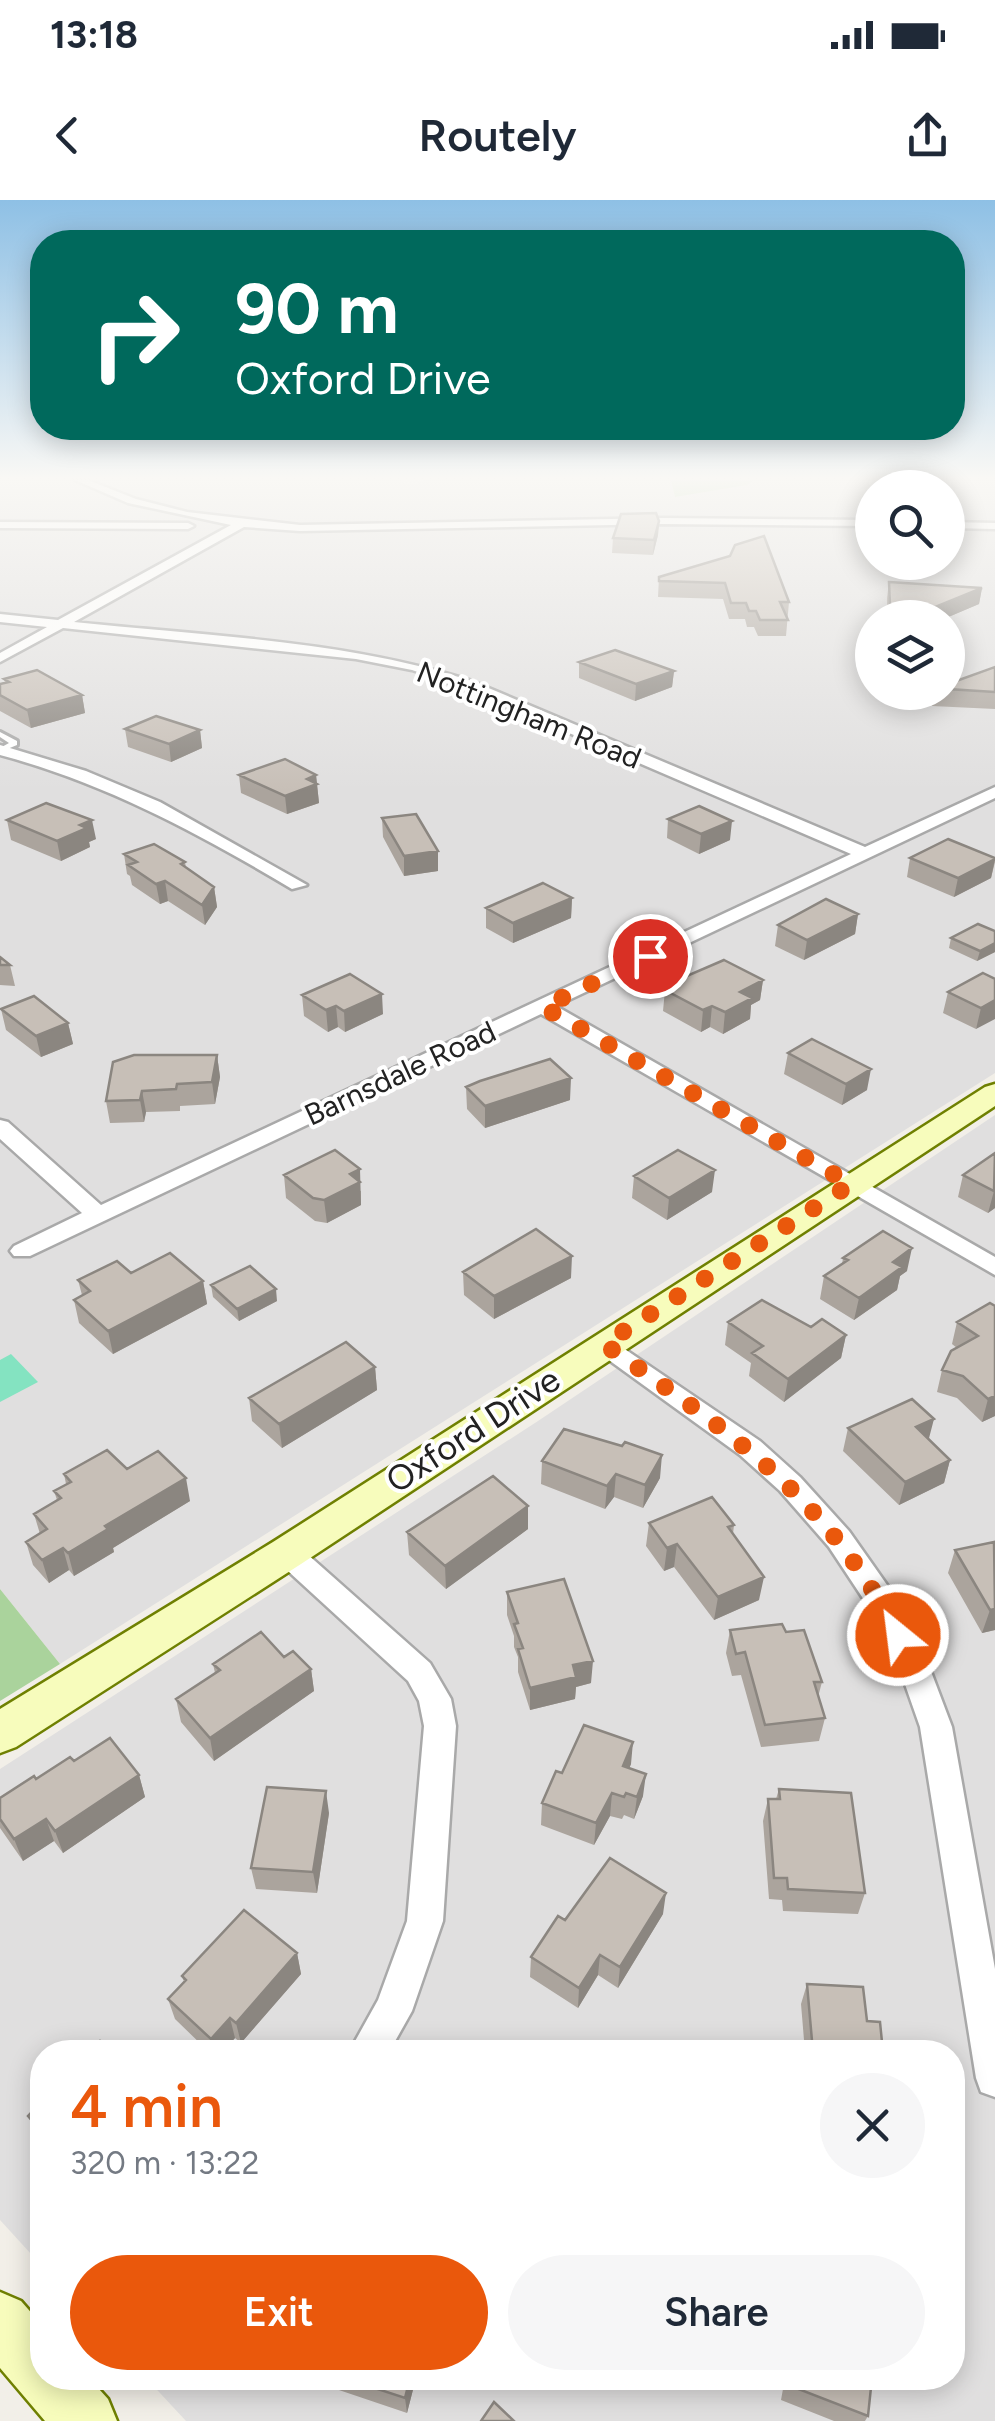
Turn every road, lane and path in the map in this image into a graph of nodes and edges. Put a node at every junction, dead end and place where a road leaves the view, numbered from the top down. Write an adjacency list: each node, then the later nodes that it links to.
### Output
1 (133, 584): 3 (street)
2 (0, 618): 3 (street, Nottingham Road)
3 (60, 624): 4 (street); 8 (street, Nottingham Road)
4 (0, 658)
5 (0, 734): 6 (lane)
6 (1, 750): 9 (street)
7 (995, 792): 8 (street, Barnsdale Road)
8 (864, 853): 10 (street, Barnsdale Road)
9 (298, 885)
10 (543, 1007): 13 (street); 14 (street, Barnsdale Road)
11 (995, 1093): 13 (main road, Oxford Drive)
12 (0, 1127): 14 (street)
13 (851, 1184): 16 (street); 17 (main road, Oxford Drive)
14 (98, 1215): 15 (street, Barnsdale Road)
15 (22, 1251)
16 (995, 1267)
17 (604, 1344): 18 (main road, Oxford Drive); 21 (street)
18 (287, 1553): 19 (main road, Oxford Drive); 20 (street)
19 (0, 1733)
20 (376, 2040)
21 (995, 2078)
22 (0, 2322): 23 (main road)
23 (30, 2355)

